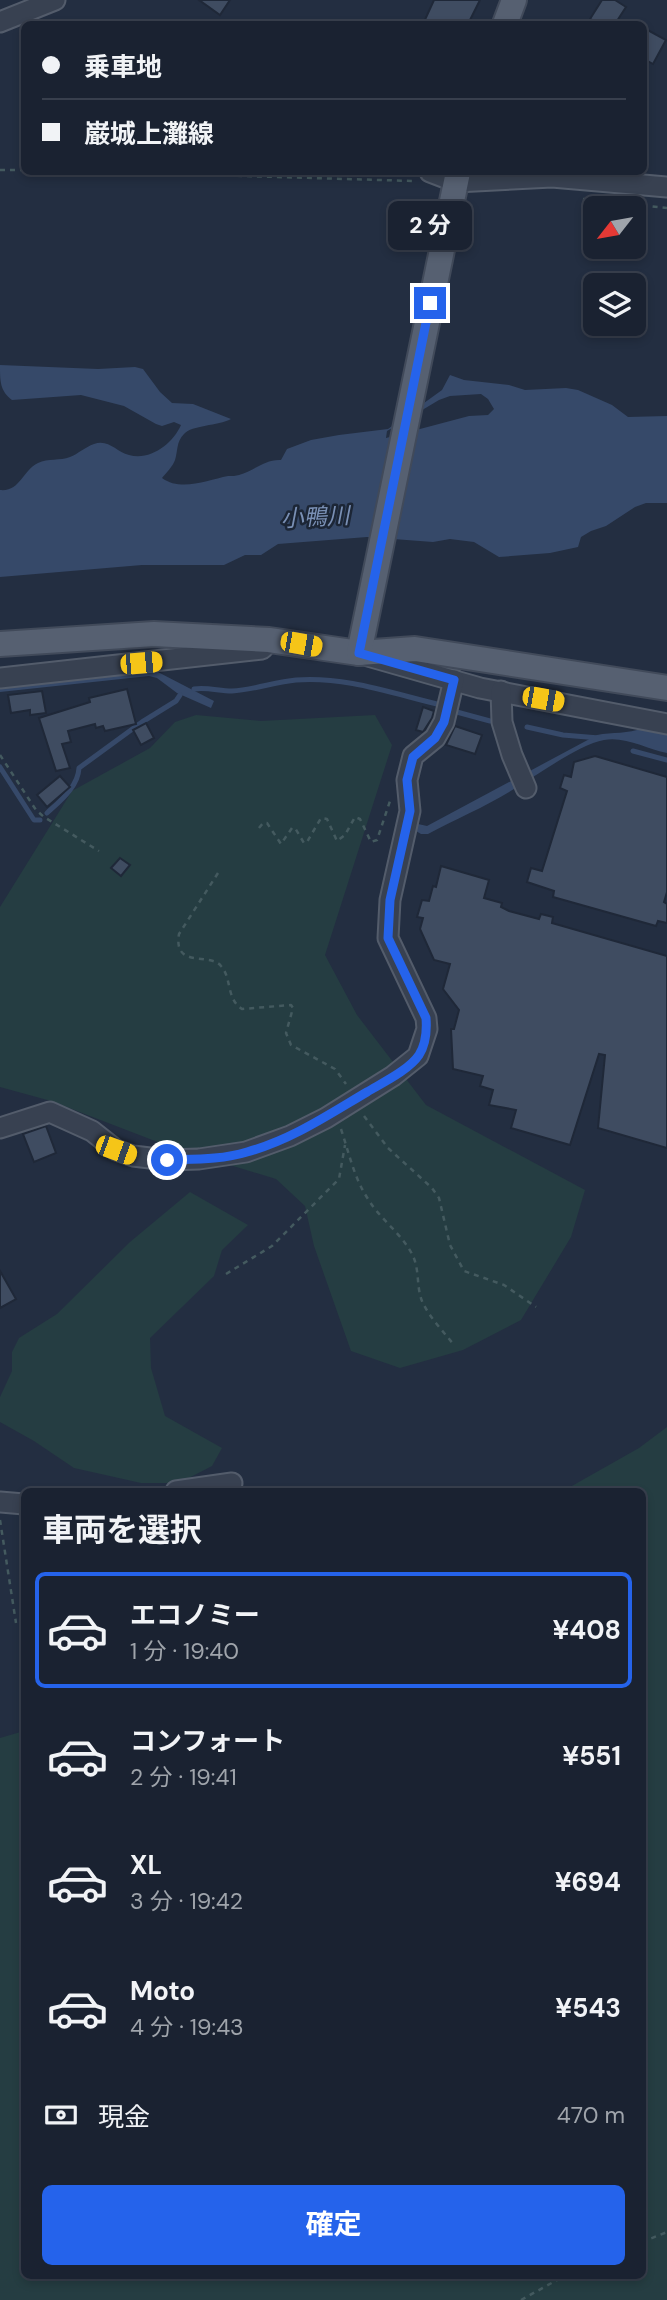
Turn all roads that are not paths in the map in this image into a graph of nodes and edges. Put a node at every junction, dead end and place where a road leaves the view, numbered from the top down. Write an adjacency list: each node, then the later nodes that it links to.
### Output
1 (55, 0): 4 (street)
2 (514, 0): 3 (main road)
3 (506, 21)
4 (0, 22)
5 (427, 176): 6 (street)
6 (456, 183): 7 (street); 10 (main road)
7 (667, 187)
8 (269, 640): 9 (main road); 10 (main road); 12 (street)
9 (0, 644)
10 (359, 653): 11 (street); 13 (main road)
11 (454, 680): 14 (street); 17 (street)
12 (0, 681)
13 (667, 688)
14 (500, 691): 15 (street); 16 (street)
15 (667, 724)
16 (526, 788)
17 (0, 1128)
18 (232, 1483): 19 (street)
19 (197, 1488)
20 (0, 1502): 21 (street)
21 (21, 1504)

